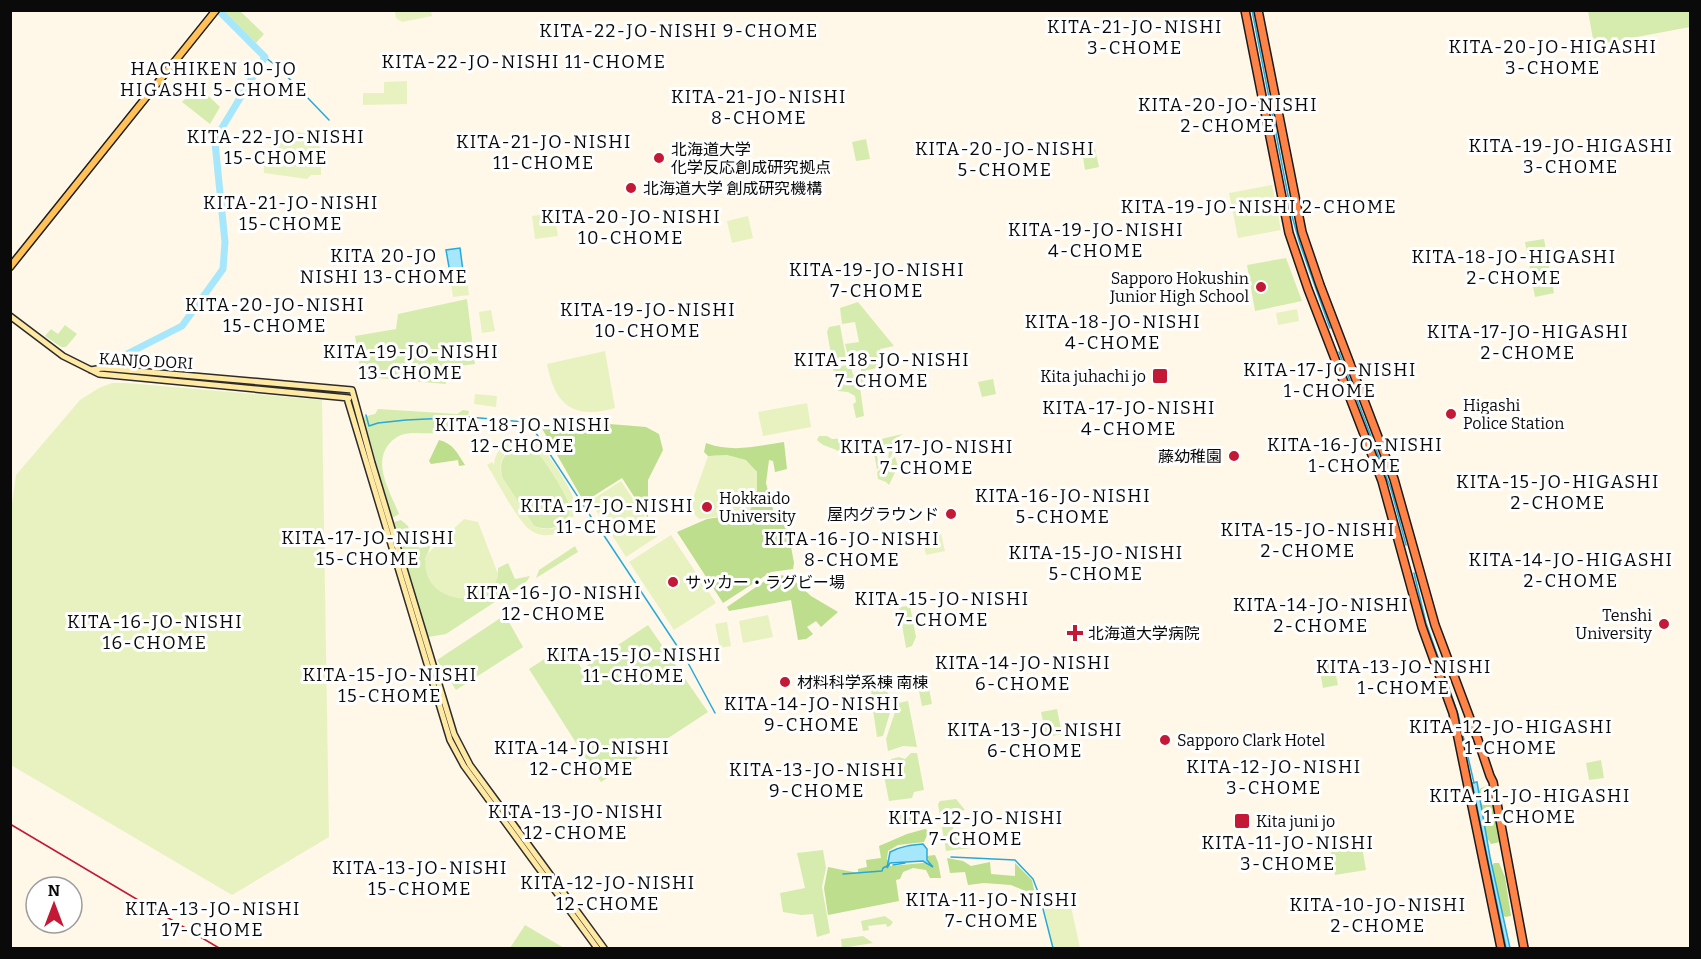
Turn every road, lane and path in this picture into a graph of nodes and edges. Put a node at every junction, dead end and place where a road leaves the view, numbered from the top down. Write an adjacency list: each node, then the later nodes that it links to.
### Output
1 (216, 10): 4 (main road)
2 (1245, 10): 11 (highway)
3 (1258, 10): 12 (highway)
4 (10, 267)
5 (10, 316): 6 (main road)
6 (91, 370): 7 (main road, KANJO DORI); 8 (main road, KANJO DORI)
7 (346, 398): 8 (main road, KANJO DORI); 9 (main road)
8 (354, 399): 10 (main road)
9 (597, 948)
10 (604, 948)
11 (1501, 948)
12 (1524, 948)

